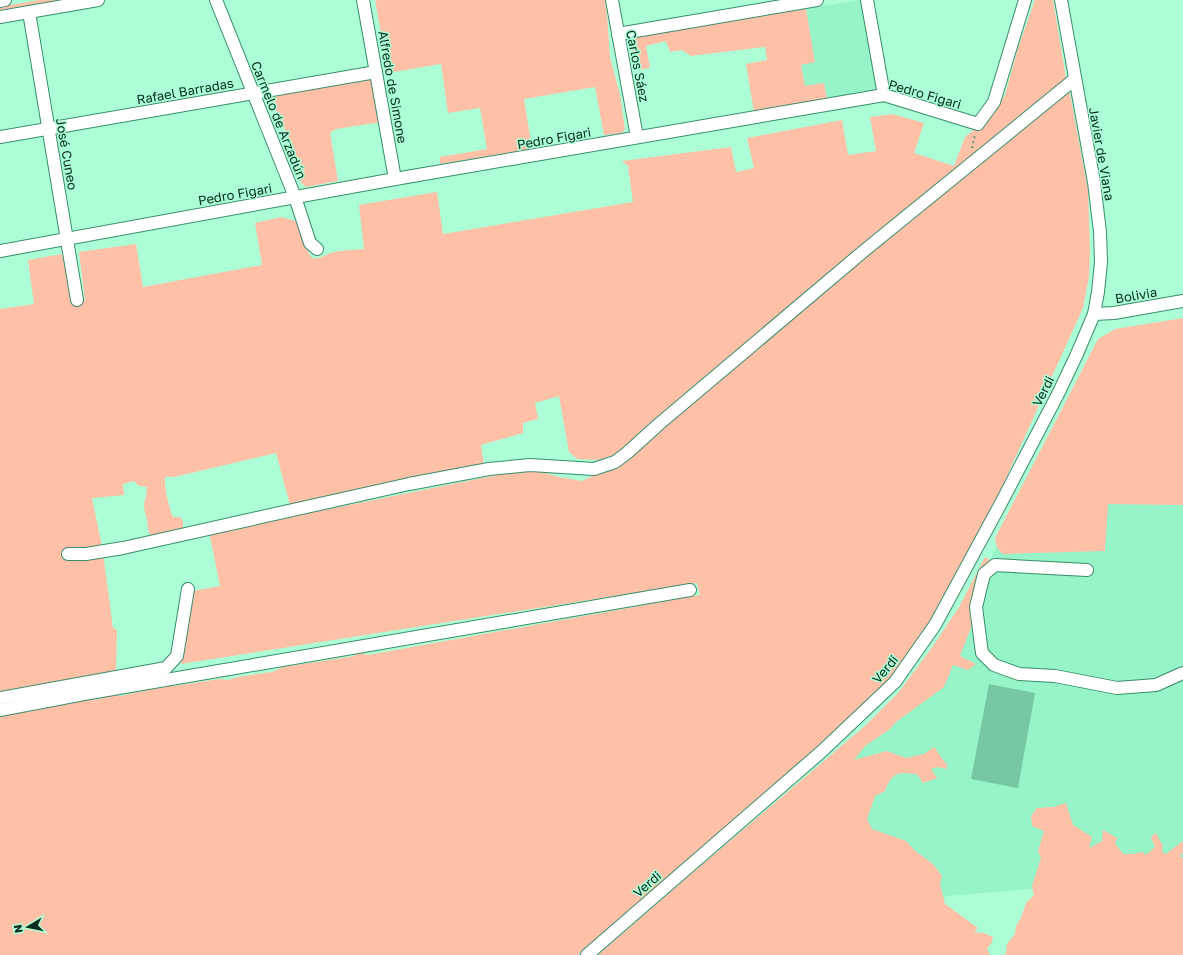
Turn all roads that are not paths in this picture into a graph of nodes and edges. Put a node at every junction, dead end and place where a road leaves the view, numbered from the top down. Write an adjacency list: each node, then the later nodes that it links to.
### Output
1 (5, 0): 10 (street)
2 (98, 0): 11 (street)
3 (216, 0): 16 (street, Carmelo de Arzadún)
4 (363, 0): 14 (street, Alfredo de Simone)
5 (612, 0): 13 (street, Carlos Sáez)
6 (817, 0): 13 (street)
7 (867, 0): 17 (street)
8 (1025, 0): 17 (street, Pedro Figari)
9 (1061, 0): 15 (street, Javier de Viana)
10 (0, 1)
11 (29, 12): 12 (street); 18 (street, José Cuneo)
12 (0, 17)
13 (618, 34): 20 (street, Carlos Sáez)
14 (376, 72): 16 (street, Rafael Barradas); 21 (street, Alfredo de Simone)
15 (1074, 79): 28 (street, Javier de Viana); 29 (street)
16 (253, 93): 18 (street, Rafael Barradas); 22 (street, Carmelo de Arzadún)
17 (884, 95): 20 (street, Pedro Figari)
18 (48, 129): 19 (street, Rafael Barradas); 23 (street, José Cuneo)
19 (0, 137)
20 (638, 137): 21 (street, Pedro Figari)
21 (396, 179): 22 (street, Pedro Figari)
22 (294, 197): 23 (street, Pedro Figari); 24 (street, Carmelo de Arzadún)
23 (68, 239): 25 (street, Pedro Figari); 26 (street, José Cuneo)
24 (317, 249)
25 (0, 251)
26 (77, 300)
27 (1183, 301): 28 (street, Bolivia)
28 (1094, 314): 36 (street, Verdi)
29 (68, 554)
30 (1087, 570): 33 (street)
31 (188, 589): 34 (street)
32 (690, 590): 35 (street)
33 (1183, 673)
34 (0, 698)
35 (0, 710)
36 (587, 955)

